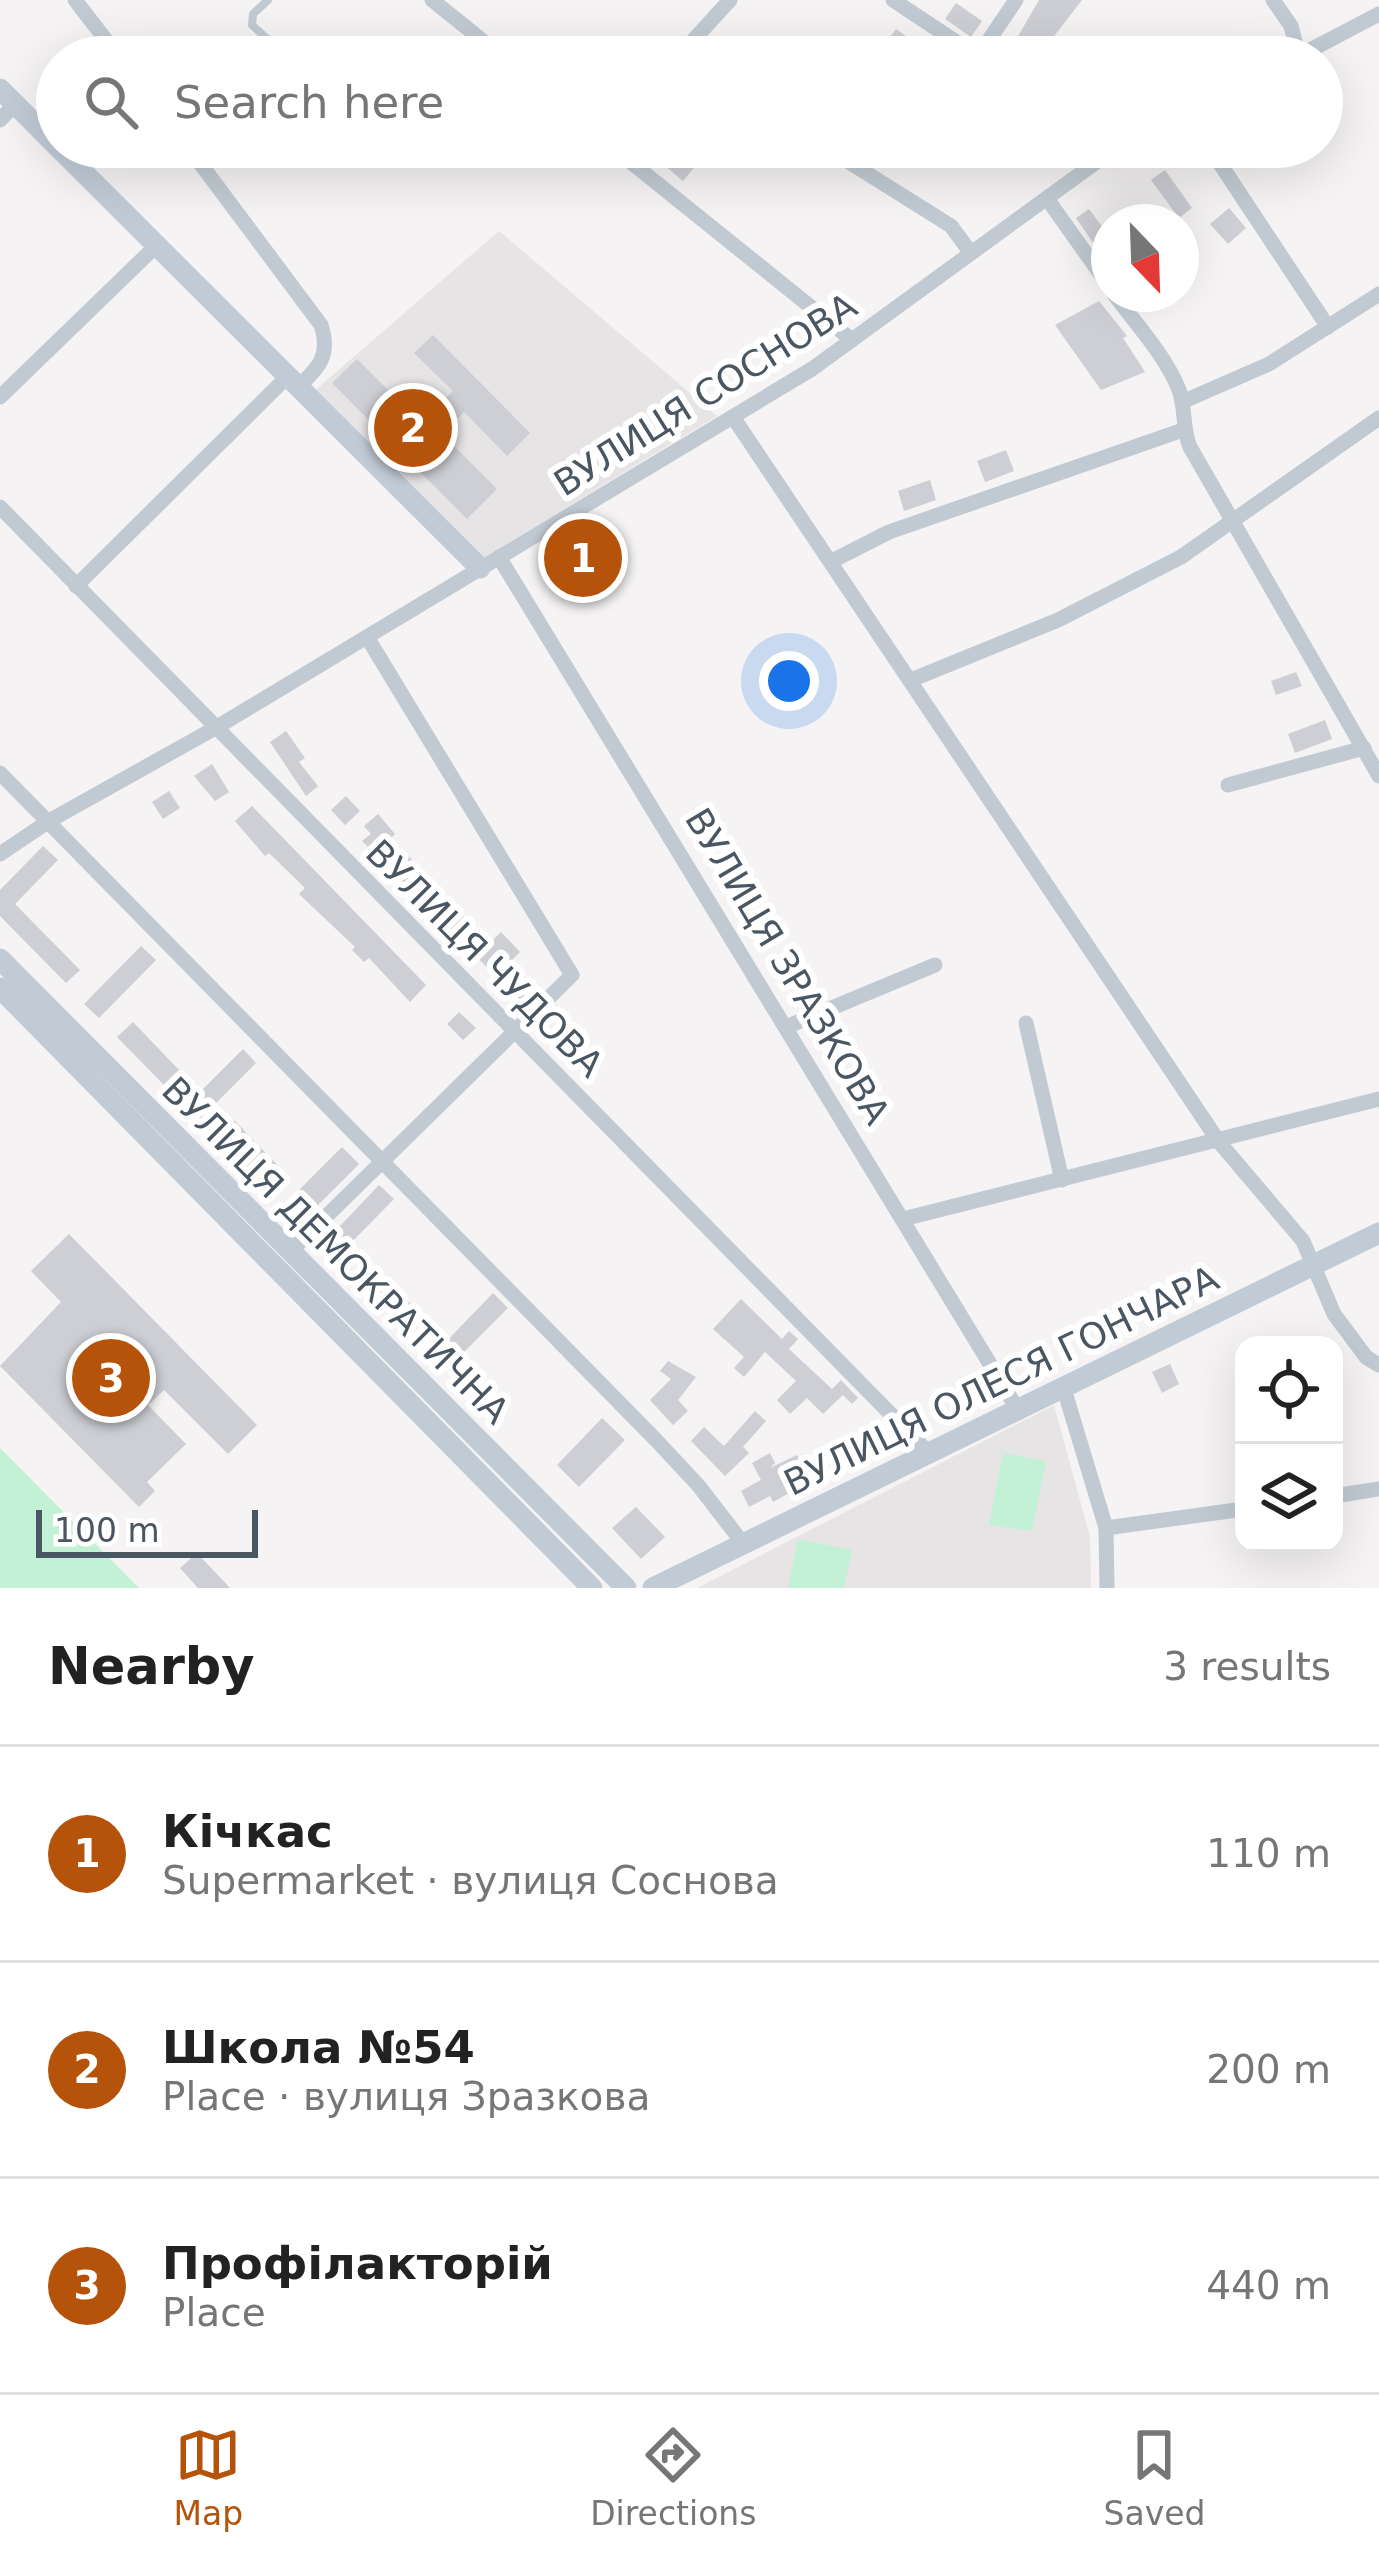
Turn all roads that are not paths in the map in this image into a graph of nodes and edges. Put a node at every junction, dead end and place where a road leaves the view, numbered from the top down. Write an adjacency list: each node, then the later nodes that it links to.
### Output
1 (75, 0): 9 (street)
2 (268, 0): 10 (lane)
3 (432, 0): 11 (street)
4 (730, 0): 12 (street)
5 (893, 0): 13 (street)
6 (1016, 0): 14 (street)
7 (1273, 0): 15 (street)
8 (1379, 14): 16 (street)
9 (103, 36)
10 (264, 36)
11 (476, 36)
12 (698, 36)
13 (947, 36)
14 (993, 36)
15 (1293, 36)
16 (1338, 36)
17 (5, 104): 18 (street, ВУЛИЦЯ ЗРАЗКОВА)
18 (36, 130)
19 (79, 168): 26 (street, ВУЛИЦЯ ЗРАЗКОВА)
20 (204, 168): 33 (street)
21 (638, 168): 32 (street)
22 (858, 168): 27 (street)
23 (1089, 168): 25 (street, ВУЛИЦЯ СОСНОВА)
24 (1223, 168): 31 (street)
25 (1048, 200): 27 (street, ВУЛИЦЯ СОСНОВА); 28 (street)
26 (157, 244): 33 (street, ВУЛИЦЯ ЗРАЗКОВА); 34 (street)
27 (971, 253): 32 (street, ВУЛИЦЯ СОСНОВА)
28 (1091, 261)
29 (1379, 294): 31 (street)
30 (1127, 312): 35 (street)
31 (1328, 327): 35 (street)
32 (852, 340): 36 (street, ВУЛИЦЯ СОСНОВА)
33 (292, 383): 42 (street, ВУЛИЦЯ ЗРАЗКОВА); 43 (street)
34 (0, 397)
35 (1182, 402): 38 (street)
36 (733, 416): 41 (street); 42 (street, ВУЛИЦЯ СОСНОВА)
37 (1379, 418): 40 (street)
38 (1184, 430): 40 (street); 41 (street)
39 (0, 507): 43 (street, ВУЛИЦЯ ЧУДОВА)
40 (1235, 522): 45 (street); 47 (street)
41 (832, 561): 45 (street)
42 (490, 562): 44 (street, ВУЛИЦЯ СОСНОВА); 57 (street, ВУЛИЦЯ ЗРАЗКОВА)
43 (76, 586): 46 (street, ВУЛИЦЯ ЧУДОВА)
44 (367, 637): 46 (street, ВУЛИЦЯ СОСНОВА); 58 (street)
45 (910, 680): 60 (street)
46 (217, 727): 51 (street, ВУЛИЦЯ СОСНОВА); 58 (street, ВУЛИЦЯ ЧУДОВА)
47 (1364, 748): 49 (street); 50 (street)
48 (0, 773): 51 (street)
49 (1379, 776)
50 (1228, 785)
51 (49, 821): 52 (street, ВУЛИЦЯ СОСНОВА); 61 (street)
52 (0, 854)
53 (0, 959): 65 (street, ВУЛИЦЯ ДЕМОКРАТИЧНА)
54 (935, 965): 57 (street)
55 (0, 988): 76 (street, ВУЛИЦЯ ДЕМОКРАТИЧНА)
56 (1026, 1023): 62 (street)
57 (786, 1027): 63 (street, ВУЛИЦЯ ЗРАЗКОВА)
58 (518, 1032): 61 (street); 70 (street, ВУЛИЦЯ ЧУДОВА)
59 (1379, 1099): 60 (street)
60 (1219, 1142): 62 (street); 66 (street)
61 (382, 1164): 65 (street); 75 (street)
62 (1061, 1180): 63 (street)
63 (904, 1219): 69 (street, ВУЛИЦЯ ЗРАЗКОВА)
64 (1379, 1233): 66 (street, ВУЛИЦЯ ОЛЕСЯ ГОНЧАРА)
65 (291, 1251): 77 (street, ВУЛИЦЯ ДЕМОКРАТИЧНА)
66 (1315, 1265): 67 (street); 68 (street, ВУЛИЦЯ ОЛЕСЯ ГОНЧАРА)
67 (1379, 1365)
68 (1064, 1388): 69 (street, ВУЛИЦЯ ОЛЕСЯ ГОНЧАРА); 74 (street)
69 (1018, 1410): 70 (street, ВУЛИЦЯ ОЛЕСЯ ГОНЧАРА)
70 (927, 1451): 75 (street, ВУЛИЦЯ ОЛЕСЯ ГОНЧАРА)
71 (1379, 1490): 72 (street)
72 (1343, 1495)
73 (1235, 1510): 74 (street)
74 (1106, 1528): 79 (street)
75 (742, 1542): 78 (street, ВУЛИЦЯ ОЛЕСЯ ГОНЧАРА)
76 (592, 1588)
77 (626, 1588)
78 (653, 1588)
79 (1107, 1588)

